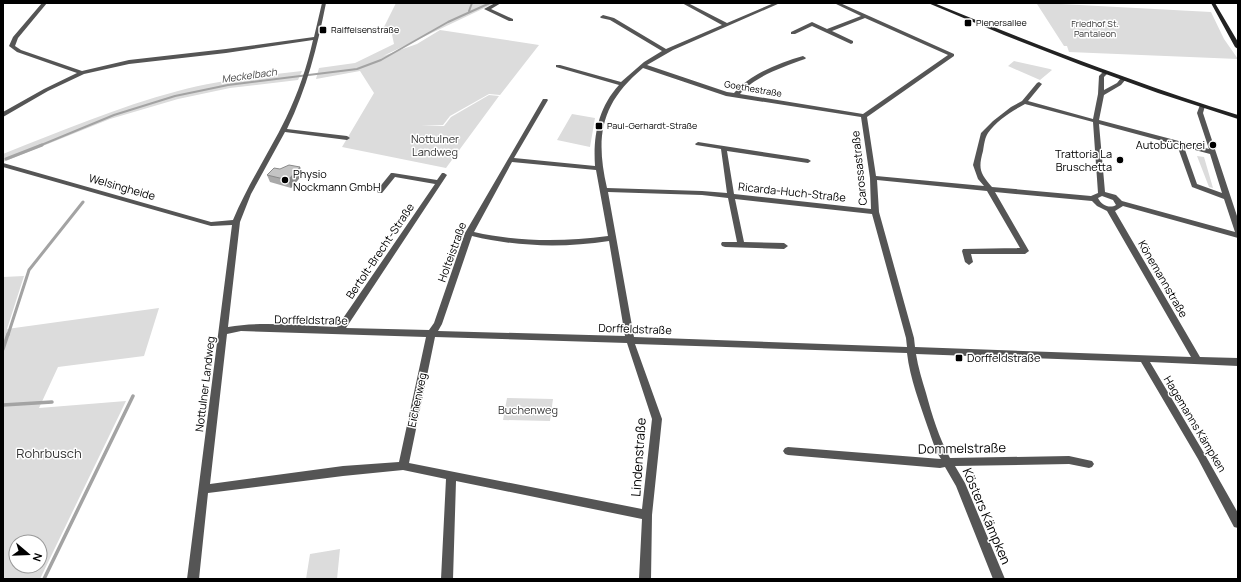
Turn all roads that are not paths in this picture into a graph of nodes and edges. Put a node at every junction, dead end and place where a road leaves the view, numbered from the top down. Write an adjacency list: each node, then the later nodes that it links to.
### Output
1 (45, 3): 22 (street)
2 (324, 3): 15 (street, Nottulner Landweg)
3 (499, 3): 11 (street)
4 (684, 3): 12 (street)
5 (777, 3): 12 (street)
6 (836, 3): 9 (street, Carossastraße)
7 (930, 3): 23 (main road)
8 (1213, 3): 17 (main road)
9 (866, 16): 13 (street); 33 (street, Carossastraße)
10 (603, 17): 18 (street)
11 (512, 20)
12 (727, 25): 18 (street)
13 (827, 31): 14 (street); 16 (street)
14 (793, 33)
15 (316, 38): 22 (street); 36 (street, Nottulner Landweg)
16 (851, 42)
17 (1238, 47)
18 (666, 51): 21 (street)
19 (803, 58): 28 (street)
20 (558, 66): 25 (street)
21 (642, 66): 25 (street); 28 (street, Goethestraße)
22 (82, 72): 32 (street)
23 (1105, 73): 24 (main road); 27 (street)
24 (1123, 79): 27 (street); 31 (main road)
25 (622, 84): 45 (street)
26 (1039, 84): 30 (street)
27 (1101, 94): 35 (street)
28 (735, 96): 33 (street, Goethestraße)
29 (545, 100): 42 (street, Holteistraße)
30 (1024, 102): 35 (street); 49 (street)
31 (1202, 106): 34 (main road); 41 (street)
32 (3, 115)
33 (864, 116): 47 (street, Carossastraße)
34 (1238, 117)
35 (1096, 122): 39 (street); 52 (street)
36 (282, 130): 37 (street); 59 (street, Nottulner Landweg)
37 (347, 138)
38 (698, 144): 40 (street)
39 (1180, 144): 41 (street); 54 (street)
40 (724, 149): 43 (street); 53 (street, Ricarda-Huch-Straße)
41 (1211, 152): 54 (street)
42 (510, 160): 45 (street); 61 (street, Holteistraße)
43 (808, 161)
44 (3, 165): 59 (street, Welsingheide)
45 (597, 168): 50 (street)
46 (444, 175): 48 (street, Bertolt-Brecht-Straße)
47 (872, 178): 49 (street); 58 (street, Carossastraße)
48 (439, 182): 51 (street); 69 (street, Bertolt-Brecht-Straße)
49 (989, 188): 55 (street); 67 (street)
50 (604, 190): 53 (street, Ricarda-Huch-Straße); 63 (street)
51 (380, 191)
52 (1102, 194): 55 (street); 56 (street)
53 (731, 196): 58 (street, Ricarda-Huch-Straße); 65 (street, Ricarda-Huch-Straße)
54 (1227, 197): 60 (street)
55 (1094, 199): 57 (street)
56 (1120, 203): 57 (street); 62 (street)
57 (1110, 209): 74 (street, Könemannstraße)
58 (875, 212): 72 (street, Carossastraße)
59 (236, 222): 68 (street, Nottulner Landweg)
60 (1238, 230)
61 (469, 233): 63 (street); 70 (street, Holteistraße)
62 (1238, 235)
63 (612, 238): 71 (street)
64 (725, 244): 65 (street)
65 (741, 244): 66 (street)
66 (784, 246)
67 (969, 262)
68 (223, 331): 69 (street, Dorffeldstraße); 81 (street, Nottulner Landweg)
69 (339, 331): 70 (street, Dorffeldstraße)
70 (431, 334): 71 (street, Dorffeldstraße); 79 (street, Eichenweg)
71 (630, 340): 72 (street, Dorffeldstraße); 82 (street, Lindenstraße)
72 (911, 351): 73 (street, Dorffeldstraße); 77 (street, Kösters Kämpken)
73 (1142, 358): 74 (street, Dorffeldstraße); 83 (street, Hagemanns Kämpken)
74 (1198, 360): 75 (street, Dorffeldstraße)
75 (1238, 362)
76 (788, 451): 77 (street, Dommelstraße)
77 (948, 462): 78 (street, Dommelstraße); 87 (street, Kösters Kämpken)
78 (1089, 464)
79 (404, 466): 80 (street); 81 (street)
80 (450, 476): 82 (street); 85 (street)
81 (204, 489): 84 (street, Nottulner Landweg)
82 (647, 515): 86 (street, Lindenstraße)
83 (1238, 523)
84 (193, 579)
85 (447, 579)
86 (645, 579)
87 (999, 579)

